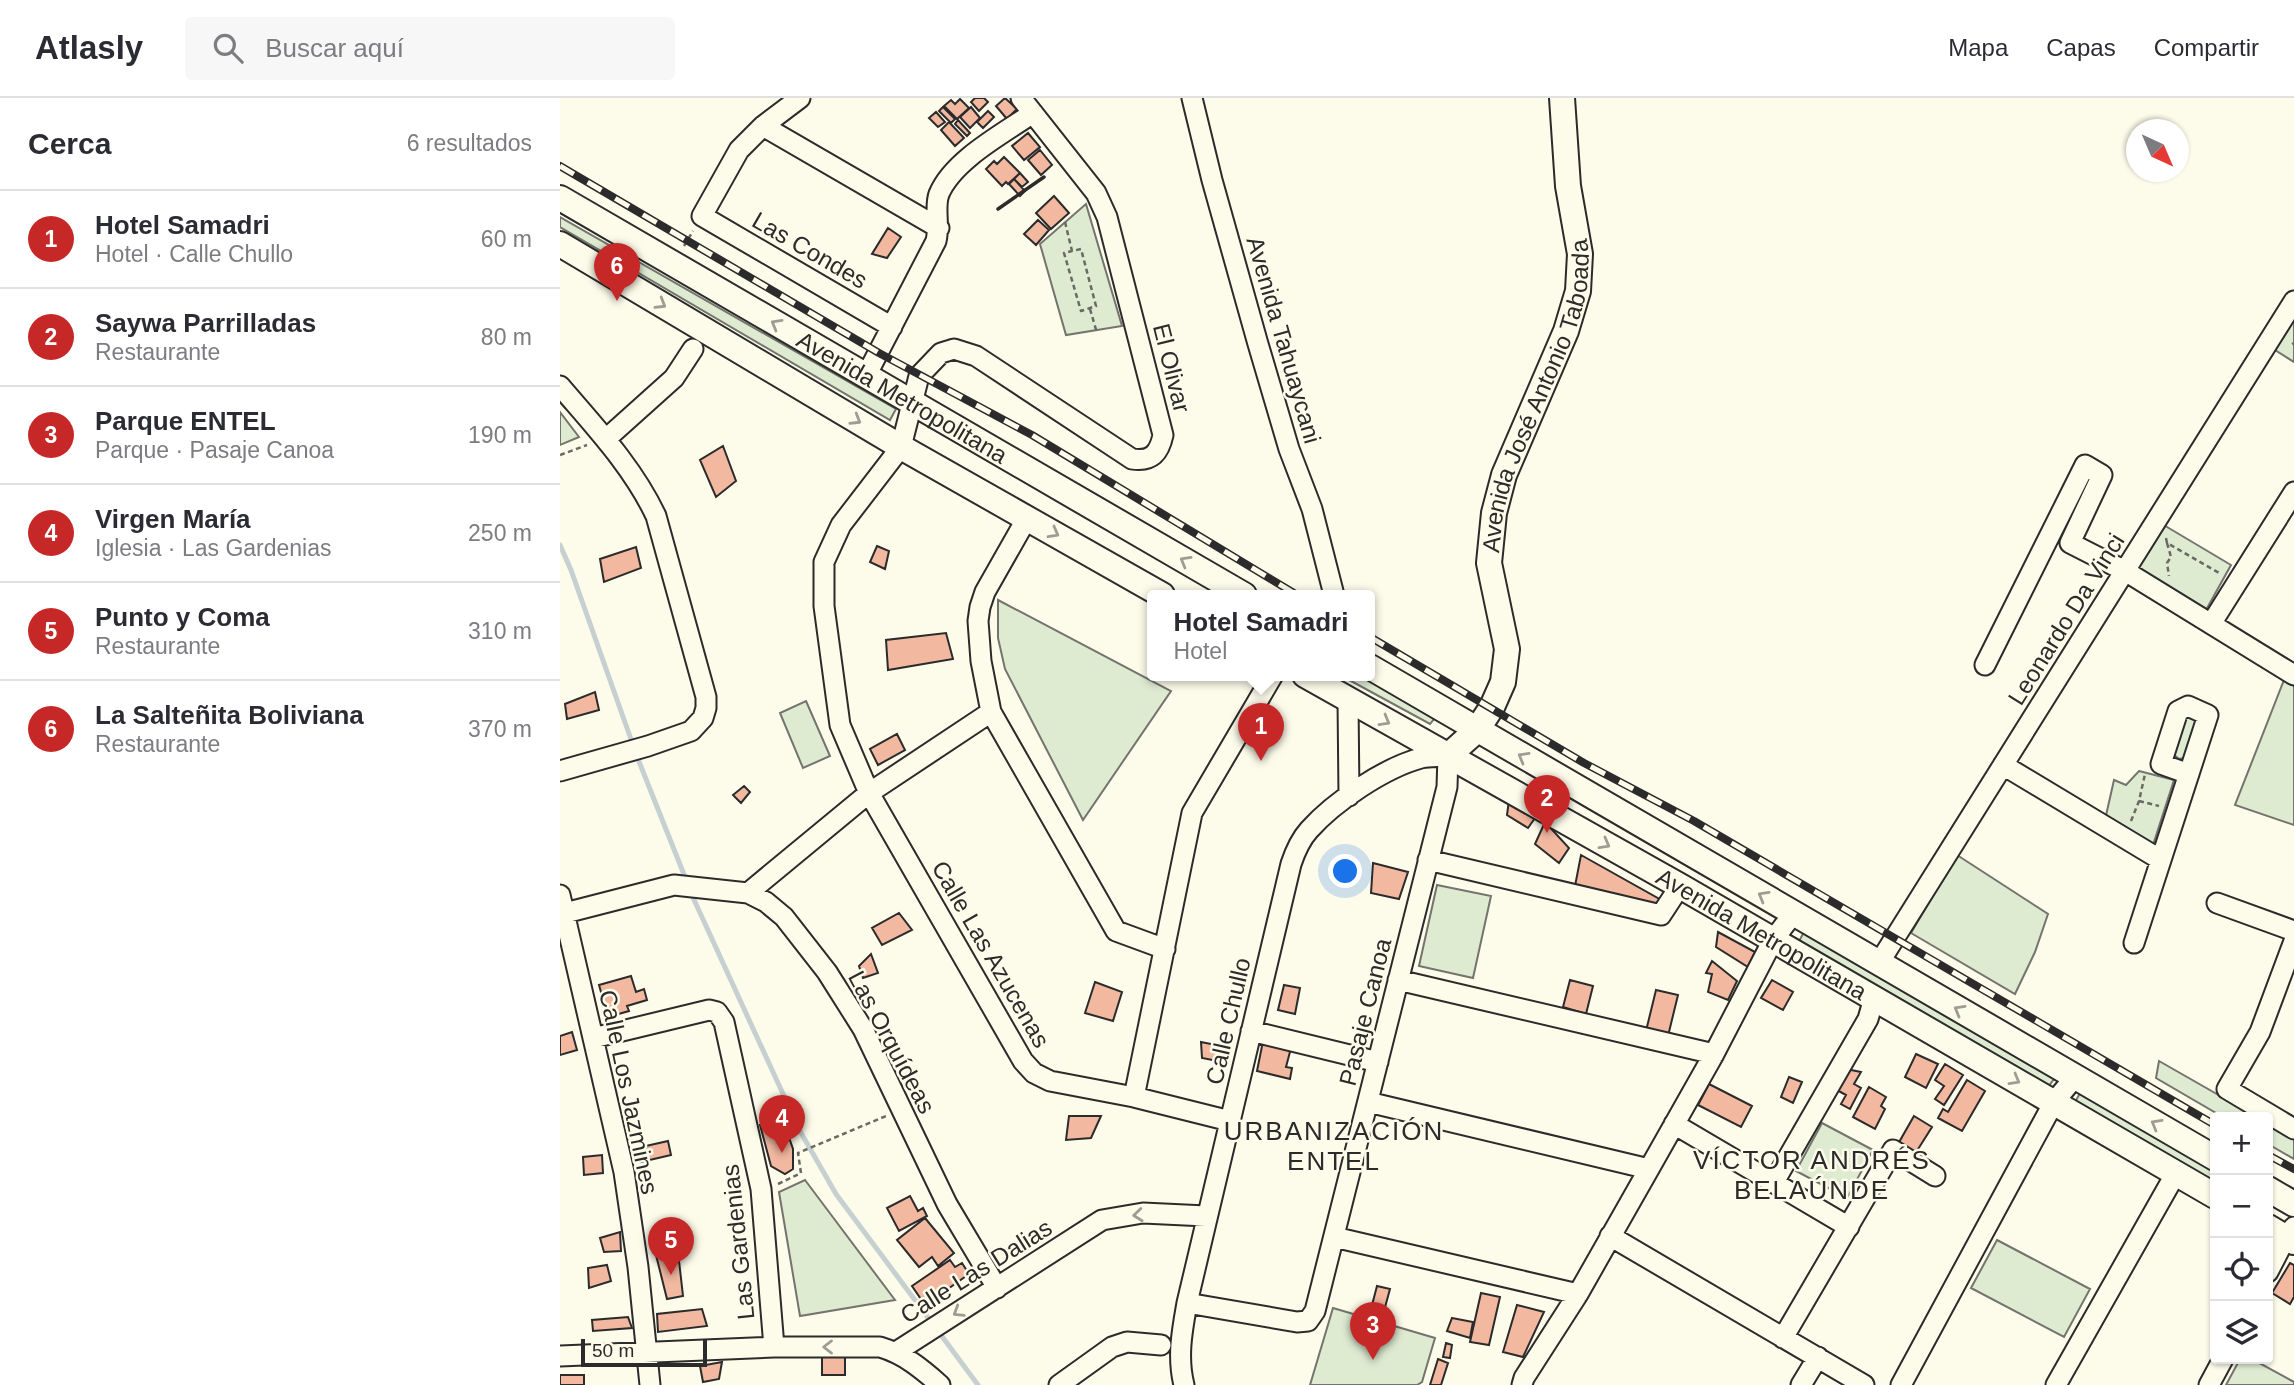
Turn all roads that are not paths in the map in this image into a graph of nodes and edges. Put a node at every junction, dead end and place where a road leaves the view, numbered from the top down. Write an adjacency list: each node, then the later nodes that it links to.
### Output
1 (800, 98): 5 (street)
2 (1192, 98): 23 (street, Avenida Tahuaycani)
3 (1562, 98): 32 (main road, Avenida José Antonio Taboada)
4 (1027, 105): 7 (street); 15 (street, El Olivar)
5 (763, 126): 7 (street); 11 (street, Las Condes)
6 (560, 198): 9 (main road, Avenida Metropolitana)
7 (939, 228): 11 (street)
8 (560, 244): 12 (main road, Avenida Metropolitana, one-way to 12)
9 (725, 294): 12 (main road); 13 (main road, Avenida Metropolitana, one-way to 9)
10 (2294, 301): 20 (street, Leonardo Da Vinci)
11 (892, 327): 13 (street)
12 (700, 340): 16 (street); 17 (main road, Avenida Metropolitana, one-way to 17)
13 (866, 376): 15 (main road, Avenida Metropolitana)
14 (560, 386): 16 (street)
15 (914, 403): 17 (street); 22 (main road, Avenida Metropolitana, one-way to 15)
16 (606, 439): 35 (street)
17 (901, 447): 19 (main road, Avenida Metropolitana); 37 (street, Calle Las Azucenas)
18 (2294, 492): 24 (street)
19 (1027, 518): 21 (main road, Avenida Metropolitana, one-way to 21); 31 (street)
20 (2125, 571): 24 (street); 25 (street); 34 (street, Leonardo Da Vinci)
21 (1153, 590)
22 (1235, 590)
23 (1333, 590)
24 (2211, 624): 27 (street)
25 (1985, 665)
26 (1375, 670): 32 (main road, Avenida Metropolitana)
27 (2294, 675)
28 (1269, 681): 50 (street)
29 (1315, 681): 30 (main road, Avenida Metropolitana)
30 (1348, 700): 33 (main road, Avenida Metropolitana, one-way to 33); 38 (street)
31 (992, 712): 37 (street); 50 (street)
32 (1477, 730): 33 (main road, Avenida José Antonio Taboada); 45 (main road, Avenida Metropolitana, one-way to 32)
33 (1448, 756): 38 (street, Calle Chullo); 39 (street, Pasaje Canoa); 41 (main road, Avenida Metropolitana, one-way to 41)
34 (2003, 765): 40 (street); 51 (street, Leonardo Da Vinci)
35 (560, 771)
36 (2189, 774): 40 (street)
37 (869, 793): 42 (street); 59 (street, Calle Las Azucenas)
38 (1349, 796): 54 (street, Calle Chullo)
39 (1428, 860): 41 (street); 52 (street, Pasaje Canoa)
40 (2161, 860): 49 (street)
41 (1680, 886): 47 (main road, Avenida Metropolitana)
42 (748, 893): 44 (street, Las Orquídeas); 79 (street, Las Orquídeas)
43 (2217, 903): 46 (street)
44 (562, 904): 55 (street, Calle Los Jazmines)
45 (1793, 914): 47 (street); 51 (main road, Avenida Metropolitana)
46 (2294, 931)
47 (1773, 940): 53 (main road, Avenida Metropolitana); 56 (street)
48 (2294, 942): 64 (street)
49 (2134, 943)
50 (1165, 949): 59 (street)
51 (1879, 963): 58 (main road, Avenida Metropolitana, one-way to 51)
52 (1398, 980): 56 (street); 57 (street, Pasaje Canoa)
53 (1874, 999): 61 (main road, Avenida Metropolitana, one-way to 61); 69 (street)
54 (1251, 1031): 57 (street); 62 (street, Calle Chullo)
55 (593, 1038): 84 (street, Las Gardenias); 86 (street, Calle Los Jazmines)
56 (1714, 1054): 63 (street)
57 (1378, 1062): 60 (street, Pasaje Canoa)
58 (2075, 1077): 61 (street); 65 (main road, Avenida Metropolitana, one-way to 58)
59 (1134, 1097): 62 (street, Calle Las Azucenas)
60 (1368, 1102): 66 (street); 77 (street, Pasaje Canoa)
61 (2054, 1102): 67 (main road, Avenida Metropolitana); 97 (street)
62 (1230, 1121): 73 (street, Calle Chullo)
63 (1674, 1124): 66 (street); 69 (street)
64 (2294, 1129)
65 (2210, 1155)
66 (1649, 1168): 76 (street)
67 (2176, 1173): 71 (main road, Avenida Metropolitana); 98 (street)
68 (1936, 1176): 74 (street)
69 (1774, 1182): 74 (street)
70 (2273, 1192): 72 (main road)
71 (2210, 1193)
72 (2294, 1204)
73 (1206, 1216): 79 (street, Calle Las Dalias, one-way to 79); 81 (street, Calle Chullo)
74 (1849, 1227): 82 (street)
75 (2286, 1233): 78 (street)
76 (1610, 1236): 80 (street); 82 (street)
77 (1334, 1237): 80 (street); 81 (street, Pasaje Canoa)
78 (2273, 1261)
79 (993, 1290): 85 (street, Calle Las Dalias, one-way to 85)
80 (1578, 1294): 94 (street)
81 (1187, 1303): 93 (street, Calle Chullo)
82 (1783, 1338): 88 (street)
83 (1161, 1345): 92 (street)
84 (774, 1347): 85 (street, Calle Las Dalias, one-way to 84); 86 (street, Calle Las Dalias)
85 (896, 1352): 91 (street)
86 (647, 1353): 87 (street, Calle Las Dalias); 90 (street, Calle Los Jazmines)
87 (560, 1356)
88 (1818, 1357): 95 (street); 96 (street)
89 (2220, 1364): 99 (street)
90 (650, 1385)
91 (940, 1385)
92 (1059, 1385)
93 (1184, 1385)
94 (1522, 1385)
95 (1801, 1385)
96 (1864, 1385)
97 (1901, 1385)
98 (2056, 1385)
99 (2209, 1385)

